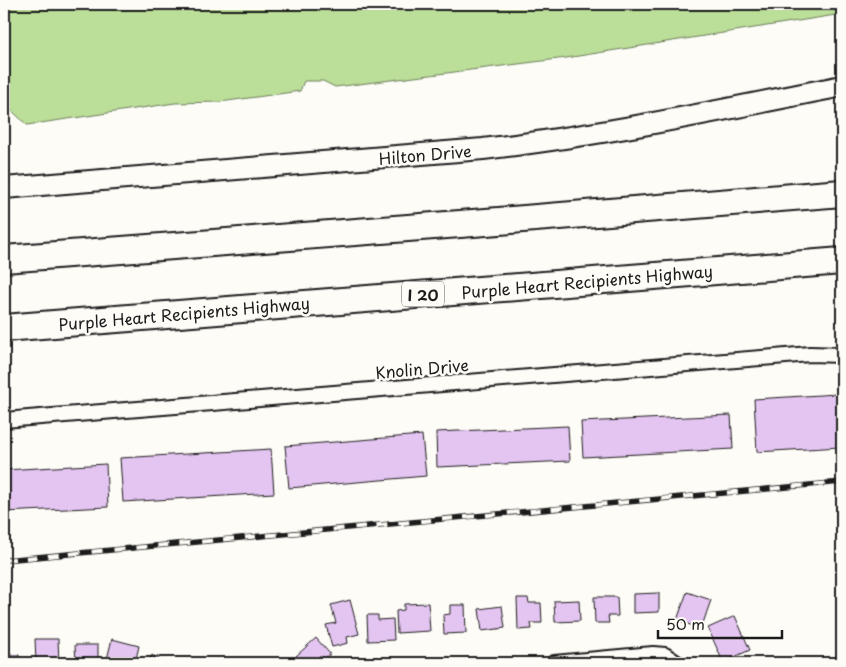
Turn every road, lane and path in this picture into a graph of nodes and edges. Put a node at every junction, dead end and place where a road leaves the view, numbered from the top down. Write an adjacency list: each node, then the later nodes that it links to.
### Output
1 (842, 86): 2 (street, Hilton Drive)
2 (4, 188)
3 (842, 193): 4 (highway)
4 (4, 260)
5 (842, 261): 6 (highway, Purple Heart Recipients Highway / I 20)
6 (10, 328)
7 (842, 355): 8 (street, Knolin Drive)
8 (4, 420)
9 (677, 662): 10 (street)
10 (554, 663)

